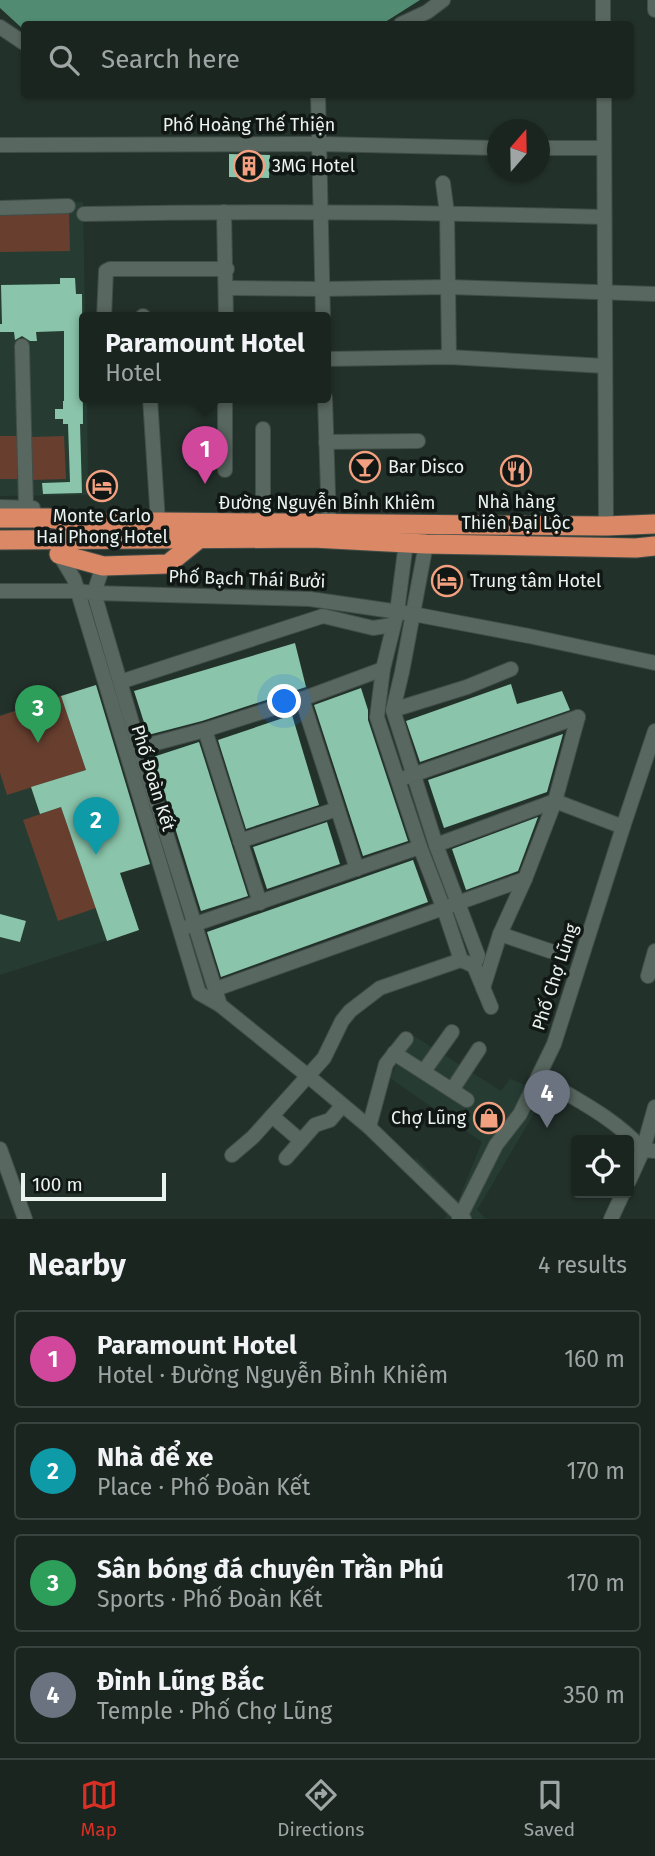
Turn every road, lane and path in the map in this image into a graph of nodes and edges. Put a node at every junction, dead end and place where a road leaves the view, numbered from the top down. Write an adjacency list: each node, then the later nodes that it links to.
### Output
1 (443, 0): 5 (street)
2 (603, 0): 6 (street)
3 (654, 0): 4 (street)
4 (655, 10)
5 (408, 21)
6 (603, 21)
7 (0, 27): 8 (street)
8 (21, 41)
9 (318, 98): 11 (street)
10 (604, 98): 15 (street)
11 (319, 144): 12 (street, Phố Hoàng Thế Thiện); 13 (street, Phố Hoàng Thế Thiện); 20 (street)
12 (0, 145)
13 (487, 148)
14 (550, 148): 15 (street)
15 (604, 148): 23 (street)
16 (443, 183): 21 (street)
17 (68, 206): 18 (street)
18 (0, 208)
19 (224, 212): 20 (street); 22 (street); 24 (street)
20 (321, 212): 21 (street); 27 (street)
21 (447, 213): 23 (street); 25 (street)
22 (84, 214)
23 (604, 217): 28 (street)
24 (226, 268): 26 (street); 30 (street)
25 (448, 287): 27 (street); 28 (street); 34 (street)
26 (227, 288): 27 (street); 31 (street)
27 (322, 289): 32 (street)
28 (605, 292): 29 (street); 36 (street)
29 (655, 294)
30 (104, 312)
31 (226, 312)
32 (323, 312)
33 (22, 346): 45 (street)
34 (449, 357): 35 (street); 36 (street)
35 (331, 359)
36 (605, 366): 52 (street)
37 (150, 403): 48 (street)
38 (225, 403): 43 (street)
39 (325, 403): 42 (street)
40 (263, 429): 49 (street)
41 (418, 441): 42 (street)
42 (326, 442): 50 (street)
43 (225, 470)
44 (0, 506): 45 (street)
45 (26, 507): 46 (street)
46 (49, 518): 47 (highway, Đường Nguyễn Bỉnh Khiêm); 54 (highway, Đường Nguyễn Bỉnh Khiêm)
47 (0, 519)
48 (158, 522): 49 (highway, Đường Nguyễn Bỉnh Khiêm); 54 (highway, Đường Nguyễn Bỉnh Khiêm)
49 (263, 523): 50 (highway, Đường Nguyễn Bỉnh Khiêm)
50 (329, 524): 52 (highway, Đường Nguyễn Bỉnh Khiêm)
51 (655, 524): 52 (highway, Đường Nguyễn Bỉnh Khiêm)
52 (606, 526)
53 (0, 527): 54 (highway)
54 (82, 532): 55 (highway); 56 (highway); 61 (highway, Đường Nguyễn Bỉnh Khiêm)
55 (200, 538): 57 (highway); 62 (highway)
56 (0, 540)
57 (406, 543): 58 (highway); 67 (street)
58 (426, 544): 59 (highway); 66 (street)
59 (655, 546)
60 (0, 553): 61 (highway, Đường Nguyễn Bỉnh Khiêm)
61 (59, 554): 62 (highway); 64 (street, Phố Đoàn Kết)
62 (103, 566): 65 (street)
63 (0, 591): 64 (street, Phố Bạch Thái Bưởi)
64 (77, 591): 65 (street, Phố Bạch Thái Bưởi); 76 (street, Phố Đoàn Kết)
65 (94, 593): 67 (street, Phố Bạch Thái Bưởi); 71 (street, Phố Đoàn Kết)
66 (414, 614): 67 (street, Phố Bạch Thái Bưởi); 68 (street, Phố Bạch Thái Bưởi); 73 (street)
67 (395, 619): 69 (street); 71 (street)
68 (655, 663)
69 (383, 669): 72 (street); 77 (street)
70 (511, 670): 73 (street)
71 (120, 682): 76 (street, Phố Đoàn Kết)
72 (302, 699): 74 (street); 79 (street)
73 (393, 710): 77 (street)
74 (205, 730): 76 (street); 81 (street)
75 (655, 731): 80 (street, Phố Chợ Lũng)
76 (132, 749): 89 (street, Phố Đoàn Kết)
77 (406, 777): 78 (street); 82 (street); 83 (street)
78 (555, 801): 80 (street); 82 (street); 85 (street)
79 (337, 808): 81 (street); 84 (street)
80 (623, 827): 105 (street, Phố Chợ Lũng)
81 (240, 841): 86 (street)
82 (436, 845): 87 (street)
83 (420, 847): 84 (street); 88 (street)
84 (357, 869): 86 (street)
85 (525, 879): 87 (street); 90 (street)
86 (260, 903): 89 (street)
87 (459, 903): 88 (street); 93 (street)
88 (444, 908): 93 (street); 96 (street)
89 (187, 927): 96 (street, Phố Đoàn Kết); 97 (street, Phố Đoàn Kết)
90 (500, 934): 91 (street); 95 (street)
91 (550, 951)
92 (655, 951): 94 (street)
93 (468, 963): 95 (street); 104 (street)
94 (648, 976)
95 (483, 988): 98 (street)
96 (216, 989): 97 (street, Phố Đoàn Kết)
97 (220, 1005): 104 (street, Phố Đoàn Kết)
98 (491, 1007)
99 (452, 1032): 103 (street)
100 (406, 1039): 102 (street)
101 (479, 1049): 106 (street)
102 (394, 1054): 103 (street); 111 (street)
103 (424, 1071): 106 (street)
104 (308, 1076): 108 (street, Phố Đoàn Kết); 110 (street)
105 (539, 1077): 114 (street); 119 (street, Phố Chợ Lũng)
106 (452, 1090): 107 (street)
107 (467, 1100)
108 (342, 1106): 111 (street, Phố Đoàn Kết); 112 (street)
109 (655, 1107): 114 (street)
110 (272, 1116): 112 (street); 115 (street)
111 (369, 1127): 119 (street, Phố Đoàn Kết)
112 (300, 1141): 116 (street)
113 (0, 1149): 120 (street)
114 (649, 1150): 117 (street)
115 (232, 1155)
116 (286, 1158)
117 (634, 1173)
118 (621, 1198): 121 (street)
119 (461, 1218)
120 (25, 1219)
121 (611, 1219)

